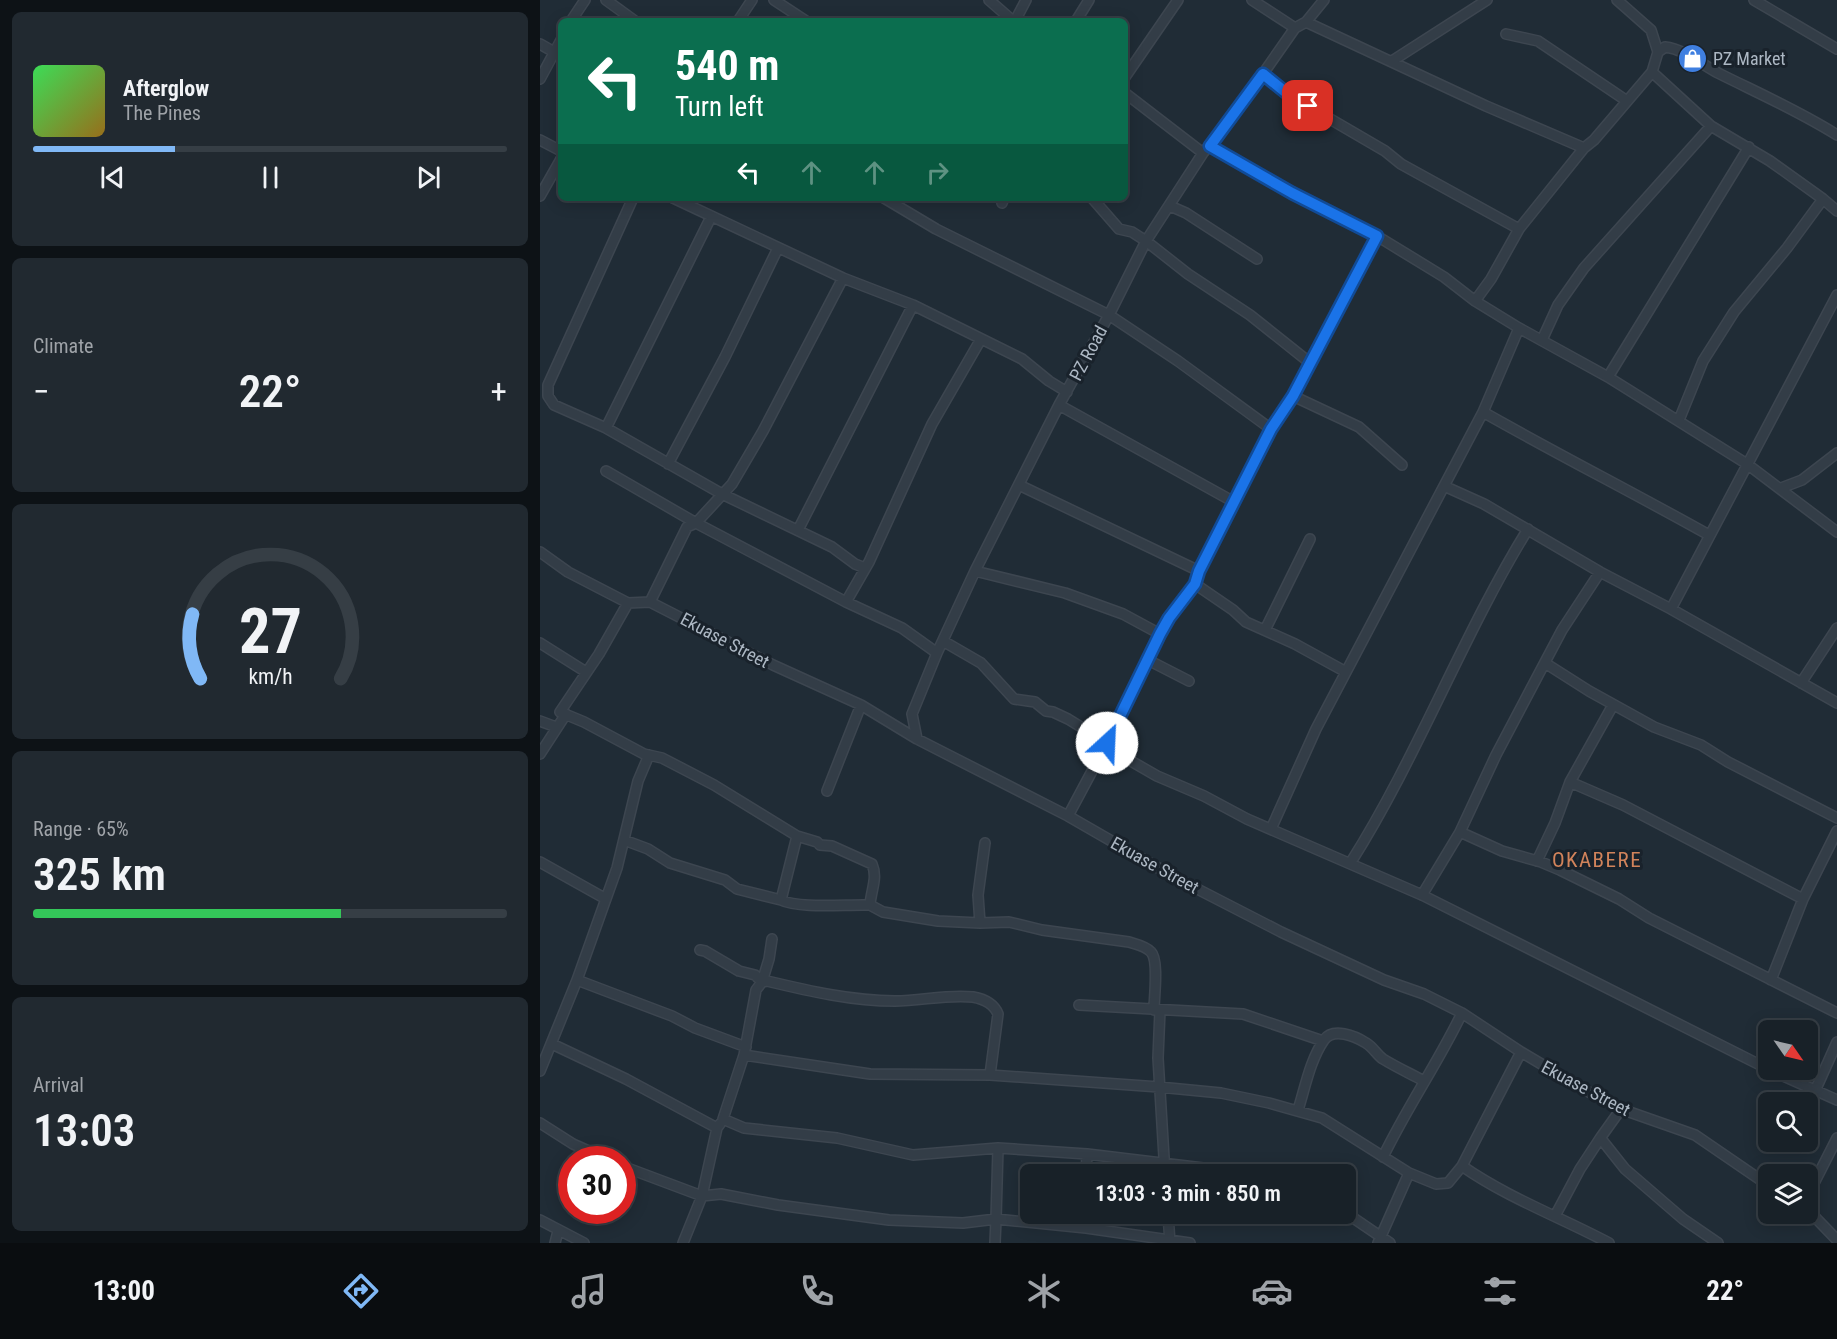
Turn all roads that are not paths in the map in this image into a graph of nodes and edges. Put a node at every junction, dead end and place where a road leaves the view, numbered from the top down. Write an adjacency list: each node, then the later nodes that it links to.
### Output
1 (585, 0): 14 (street)
2 (606, 0): 15 (street)
3 (752, 0): 16 (street)
4 (774, 0): 17 (street)
5 (989, 0): 18 (street)
6 (1026, 0): 19 (street)
7 (1089, 0): 20 (street)
8 (1178, 0): 30 (street)
9 (1252, 0): 22 (street)
10 (1324, 0): 21 (street, PZ Road)
11 (1487, 0): 28 (street)
12 (1617, 0): 26 (street)
13 (1754, 0): 25 (street)
14 (573, 18)
15 (631, 18)
16 (740, 18)
17 (801, 18)
18 (1010, 18)
19 (1016, 18)
20 (1078, 18)
21 (1306, 22): 22 (street, PZ Road); 28 (street)
22 (1295, 28): 31 (street, PZ Road)
23 (1506, 34): 34 (street)
24 (540, 44): 27 (street)
25 (1837, 49)
26 (1658, 52): 29 (street); 36 (street)
27 (558, 54): 32 (street)
28 (1392, 61): 39 (street)
29 (1652, 72): 34 (street); 35 (street)
30 (1128, 73)
31 (1263, 74): 41 (street, PZ Road); 52 (street)
32 (540, 79)
33 (1128, 95): 41 (street)
34 (1627, 101): 39 (street)
35 (1712, 126): 38 (street); 67 (street)
36 (1837, 135)
37 (540, 140): 40 (street)
38 (1749, 147): 44 (street); 69 (street)
39 (1584, 148): 53 (street)
40 (558, 149)
41 (1207, 150): 49 (street, PZ Road); 54 (street)
42 (558, 164): 43 (street)
43 (540, 196)
44 (1823, 199): 50 (street); 74 (street)
45 (632, 201): 75 (street)
46 (679, 201): 51 (street)
47 (889, 201): 64 (street)
48 (1095, 201): 55 (street)
49 (1170, 206): 55 (street, PZ Road); 58 (street)
50 (1837, 212)
51 (711, 217): 57 (street); 75 (street)
52 (1509, 224): 53 (street); 56 (street)
53 (1520, 229): 56 (street)
54 (1377, 236): 61 (street); 68 (street)
55 (1146, 241): 64 (street, PZ Road); 68 (street)
56 (1510, 245): 61 (street)
57 (778, 248): 59 (street); 78 (street)
58 (1257, 259)
59 (843, 279): 62 (street); 85 (street)
60 (1837, 295): 63 (street)
61 (1475, 301): 65 (street)
62 (913, 306): 66 (street); 89 (street)
63 (1834, 307): 79 (street)
64 (1109, 315): 70 (street, PZ Road); 76 (street)
65 (1519, 328): 67 (street); 73 (street)
66 (981, 339): 70 (street); 94 (street)
67 (1542, 340): 69 (street)
68 (1309, 362): 71 (street)
69 (1608, 377): 74 (street)
70 (1068, 392): 72 (street, PZ Road)
71 (1293, 396): 76 (street); 80 (street)
72 (1059, 405): 82 (street, PZ Road); 86 (street)
73 (1483, 412): 83 (street); 91 (street)
74 (1679, 420): 79 (street)
75 (606, 428): 78 (street)
76 (1271, 429): 86 (street)
77 (1837, 453): 84 (street)
78 (668, 464): 85 (street)
79 (1747, 464): 84 (street); 91 (street)
80 (1402, 465)
81 (606, 471): 87 (street)
82 (1019, 485): 95 (street, PZ Road); 96 (street)
83 (1444, 486): 88 (street); 112 (street)
84 (1781, 488): 90 (street)
85 (722, 494): 87 (street); 89 (street)
86 (1234, 502): 96 (street)
87 (696, 523): 99 (street); 101 (street)
88 (1528, 529): 97 (street); 137 (street)
89 (798, 530): 94 (street)
90 (1837, 532)
91 (1709, 535): 102 (street)
92 (1310, 539): 104 (street)
93 (540, 552): 100 (street, Ekuase Street)
94 (865, 568): 99 (street)
95 (975, 571): 105 (street); 106 (street, PZ Road)
96 (1199, 571): 98 (street)
97 (1600, 572): 102 (street); 110 (street)
98 (1195, 584): 104 (street); 105 (street)
99 (846, 602): 108 (street)
100 (627, 603): 101 (street, Ekuase Street); 111 (street)
101 (650, 603): 116 (street, Ekuase Street)
102 (1671, 609): 114 (street)
103 (1837, 628): 114 (street)
104 (1265, 630): 112 (street)
105 (1160, 634): 109 (street)
106 (943, 641): 108 (street, PZ Road); 122 (street)
107 (540, 643): 111 (street)
108 (937, 653): 121 (street, PZ Road)
109 (1148, 660): 113 (street); 122 (street)
110 (1545, 663): 117 (street); 131 (street)
111 (586, 672): 118 (street)
112 (1346, 672): 129 (street)
113 (1189, 681)
114 (1801, 683): 115 (street)
115 (1837, 703)
116 (861, 705): 121 (street, Ekuase Street); 126 (street)
117 (1613, 705): 125 (street); 128 (street)
118 (566, 714): 120 (street); 124 (street)
119 (540, 721): 120 (street)
120 (556, 727): 123 (street)
121 (917, 739): 127 (street, Ekuase Street)
122 (1107, 743): 127 (street); 129 (street)
123 (540, 754)
124 (649, 755): 132 (street); 133 (street)
125 (1570, 782): 135 (street); 140 (street)
126 (827, 790)
127 (1068, 816): 151 (street, Ekuase Street)
128 (1837, 818)
129 (1271, 829): 137 (street)
130 (1837, 831): 140 (street)
131 (1460, 832): 135 (street); 138 (street)
132 (797, 836): 141 (street); 142 (street)
133 (624, 840): 139 (street); 141 (street)
134 (985, 843): 143 (street)
135 (1537, 861): 147 (street)
136 (540, 862): 139 (street)
137 (1351, 862): 138 (street)
138 (1422, 895): 158 (street)
139 (606, 899): 146 (street)
140 (1803, 899): 147 (street)
141 (781, 900): 142 (street)
142 (870, 905): 143 (street)
143 (980, 923): 150 (street)
144 (772, 939): 148 (street)
145 (700, 950): 148 (street)
146 (577, 980): 155 (street); 156 (street)
147 (1771, 980): 152 (street)
148 (762, 982): 156 (street); 160 (street)
149 (1080, 1005): 150 (street)
150 (1157, 1010): 153 (street); 163 (street)
151 (1462, 1013): 157 (street, Ekuase Street); 162 (street)
152 (1837, 1013)
153 (1323, 1041): 162 (street); 167 (street)
154 (1837, 1042): 164 (street)
155 (552, 1044): 159 (street); 169 (street)
156 (745, 1051): 160 (street); 169 (street)
157 (1521, 1052): 166 (street, Ekuase Street); 178 (street)
158 (1758, 1063)
159 (540, 1071)
160 (990, 1076): 163 (street)
161 (1792, 1080): 164 (street)
162 (1424, 1081): 175 (street)
163 (1159, 1087): 167 (street); 177 (street)
164 (1815, 1091): 165 (street)
165 (1837, 1100)
166 (1621, 1109): 170 (street); 182 (street, Ekuase Street)
167 (1298, 1110): 175 (street)
168 (540, 1123): 172 (street)
169 (720, 1124): 173 (street); 183 (street)
170 (1601, 1137): 184 (street); 203 (street)
171 (1837, 1138): 181 (street)
172 (579, 1146)
173 (998, 1148): 174 (street); 185 (street)
174 (1087, 1155): 176 (street); 177 (street)
175 (1383, 1157): 180 (street)
176 (1087, 1164)
177 (1164, 1164)
178 (1462, 1166): 180 (street); 184 (street)
179 (636, 1171): 183 (street)
180 (1409, 1173): 195 (street)
181 (1818, 1175)
182 (1758, 1178)
183 (702, 1196): 185 (street); 198 (street)
184 (1555, 1216): 202 (street)
185 (996, 1219): 191 (street); 199 (street)
186 (1818, 1220): 193 (street)
187 (540, 1221): 192 (street)
188 (1356, 1221): 195 (street)
189 (1086, 1224): 191 (street)
190 (1169, 1224): 194 (street)
191 (1086, 1228): 194 (street)
192 (558, 1231): 196 (street); 197 (street)
193 (1837, 1240)
194 (1170, 1241): 200 (street)
195 (1379, 1241): 201 (street)
196 (555, 1243)
197 (584, 1243)
198 (683, 1243)
199 (995, 1243)
200 (1190, 1243)
201 (1390, 1243)
202 (1609, 1243)
203 (1718, 1243)

